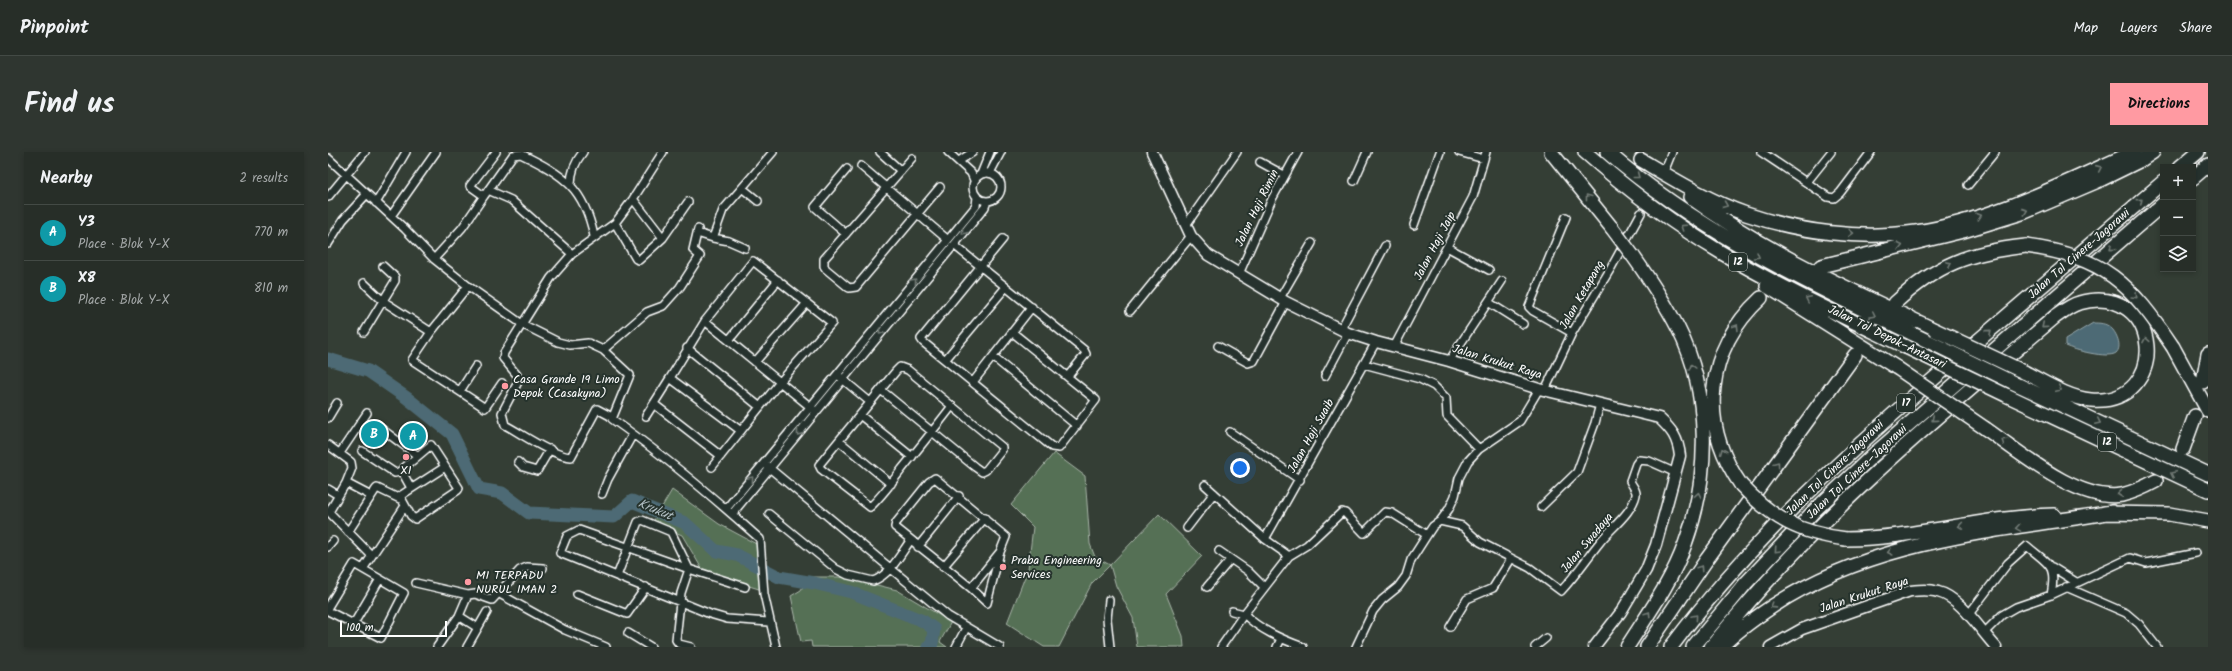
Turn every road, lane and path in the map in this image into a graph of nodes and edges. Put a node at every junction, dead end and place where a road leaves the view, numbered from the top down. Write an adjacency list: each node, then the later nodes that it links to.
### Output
1 (365, 152): 43 (street)
2 (406, 152): 63 (street)
3 (436, 152): 67 (street)
4 (496, 152): 55 (street)
5 (583, 152): 49 (street)
6 (663, 152): 59 (street)
7 (771, 152): 54 (street)
8 (880, 152): 41 (street)
9 (948, 152): 34 (street)
10 (973, 152): 34 (street)
11 (990, 152): 46 (street)
12 (1001, 152): 42 (street)
13 (1152, 152): 70 (street, Jalan Krukut Raya)
14 (1237, 152): 70 (street)
15 (1298, 152): 44 (street, Jalan Haji Rimin)
16 (1367, 152): 47 (street)
17 (1440, 152): 71 (street)
18 (1459, 152): 30 (street)
19 (1551, 152): 264 (highway, one-way to 19, bridge)
20 (1585, 152): 84 (highway, Jalan Tol Depok–Antasari / 12, one-way to 20)
21 (1607, 152): 174 (highway, Jalan Tol Depok–Antasari / 12, one-way to 174, bridge)
22 (1672, 152): 39 (street)
23 (1761, 152): 48 (street)
24 (1831, 152): 48 (street)
25 (1871, 152): 48 (street)
26 (1995, 152): 50 (street)
27 (2134, 152): 31 (highway, one-way to 27)
28 (2153, 152): 89 (highway, one-way to 28)
29 (2198, 152): 36 (highway)
30 (1485, 156): 82 (street, Jalan Haji Jaip)
31 (1636, 156): 268 (highway, one-way to 268, bridge)
32 (328, 158): 43 (street)
33 (912, 158): 41 (street)
34 (959, 161): 46 (street)
35 (1260, 162): 44 (street)
36 (2184, 164)
37 (2208, 165): 45 (highway)
38 (860, 166): 52 (street)
39 (1666, 167)
40 (847, 169): 72 (street)
41 (900, 171): 52 (street)
42 (990, 173): 46 (street); 61 (street)
43 (347, 175): 56 (street); 57 (street)
44 (1284, 175): 91 (street, Jalan Haji Rimin)
45 (2196, 175)
46 (978, 176): 58 (street)
47 (1354, 181)
48 (1807, 182)
49 (571, 184): 55 (street); 73 (street)
50 (1968, 185)
51 (2160, 185): 266 (highway, Jalan Tol Cinere-Jagorawi / 17, one-way to 51)
52 (886, 187): 66 (street); 72 (street)
53 (940, 187): 66 (street)
54 (742, 188): 60 (street); 76 (street)
55 (486, 193): 85 (street); 86 (street)
56 (366, 195): 63 (street); 80 (street)
57 (328, 197)
58 (977, 197): 61 (street); 78 (street)
59 (633, 199): 69 (street); 75 (street)
60 (758, 201)
61 (987, 201): 78 (street, one-way to 78)
62 (688, 202): 75 (street)
63 (376, 203): 67 (street)
64 (2160, 207): 267 (highway, Jalan Tol Cinere–Jagorawi / 17, one-way to 267)
65 (1641, 213): 111 (street, Jalan Ketapang)
66 (918, 214): 72 (street); 78 (street)
67 (391, 216): 86 (street)
68 (1566, 217): 111 (street)
69 (615, 223): 73 (street); 75 (street)
70 (1186, 225): 74 (street, Jalan Krukut Raya)
71 (1414, 225)
72 (846, 234)
73 (594, 236): 85 (street)
74 (1191, 236): 91 (street, Jalan Krukut Raya); 104 (street)
75 (663, 238)
76 (713, 238): 83 (street); 118 (street)
77 (1003, 240): 88 (street)
78 (951, 242): 88 (street); 129 (street)
79 (1312, 243): 98 (street)
80 (328, 244)
81 (1385, 246): 112 (street)
82 (1447, 246): 90 (street); 116 (street, Jalan Haji Jaip)
83 (745, 248)
84 (1721, 253): 176 (highway, one-way to 84, bridge); 182 (highway, Jalan Tol Depok–Antasari / 12, one-way to 84, bridge)
85 (572, 254): 106 (street)
86 (434, 258): 95 (street)
87 (383, 266): 99 (street)
88 (980, 266): 96 (street); 122 (street)
89 (1821, 266)
90 (1489, 270)
91 (1239, 274): 98 (street, Jalan Krukut Raya)
92 (778, 280): 101 (street); 105 (street); 113 (street)
93 (1502, 281): 100 (street)
94 (364, 283): 99 (street)
95 (468, 286): 106 (street); 109 (street)
96 (1006, 287): 103 (street); 122 (street)
97 (1761, 298): 192 (highway, one-way to 97, bridge)
98 (1283, 300): 112 (street, Jalan Krukut Raya); 115 (street)
99 (384, 301): 108 (street); 109 (street)
100 (1488, 302): 107 (street); 124 (street)
101 (807, 303): 125 (street); 131 (street)
102 (1896, 303): 145 (highway, one-way to 145, bridge)
103 (1032, 307): 110 (street); 127 (street)
104 (1130, 311)
105 (705, 321): 113 (street); 117 (street)
106 (522, 324): 118 (street); 160 (street)
107 (1523, 324)
108 (364, 332)
109 (431, 332): 136 (street)
110 (1012, 332): 121 (street); 127 (street)
111 (1572, 333): 137 (street, Jalan Ketapang)
112 (1345, 334): 114 (street, Jalan Krukut Raya); 128 (street)
113 (729, 340): 125 (street)
114 (1376, 342): 116 (street, Jalan Krukut Raya); 123 (street, Jalan Haji Suaib)
115 (1218, 346)
116 (1394, 347): 124 (street, Jalan Krukut Raya)
117 (687, 348): 130 (street); 143 (street)
118 (603, 350): 151 (street)
119 (2208, 354): 133 (highway)
120 (1855, 355): 265 (highway, one-way to 120)
121 (993, 357): 132 (street); 152 (street)
122 (945, 360): 132 (street)
123 (1366, 361): 161 (street); 175 (street, Jalan Haji Suaib)
124 (1449, 361): 137 (street, Jalan Krukut Raya)
125 (755, 362): 131 (street)
126 (476, 366): 136 (street)
127 (1068, 376): 152 (street)
128 (1325, 376)
129 (840, 377): 138 (street); 144 (street)
130 (670, 378): 140 (street); 154 (street)
131 (780, 382): 143 (street); 144 (street)
132 (973, 382): 152 (street)
133 (2203, 382)
134 (502, 383): 136 (street)
135 (881, 390): 138 (street); 141 (street); 155 (street)
136 (460, 391)
137 (1540, 391): 142 (street, Jalan Krukut Raya); 161 (street, Jalan Ketapang)
138 (870, 402): 147 (street)
139 (338, 404): 150 (street)
140 (654, 404): 148 (street); 166 (street)
141 (952, 406): 155 (street); 155 (street)
142 (1599, 406): 173 (street, Jalan Krukut Raya); 190 (street)
143 (760, 407): 154 (street)
144 (813, 409): 169 (street)
145 (2208, 411)
146 (367, 413): 164 (street)
147 (860, 415): 158 (street); 167 (street)
148 (646, 416)
149 (2195, 416): 162 (highway)
150 (328, 418)
151 (612, 418): 157 (street); 160 (street)
152 (1077, 426)
153 (379, 427): 165 (street)
154 (741, 431): 166 (street)
155 (932, 432): 167 (street)
156 (1230, 432): 175 (street)
157 (633, 434): 184 (street); 191 (street)
158 (839, 441): 178 (street); 178 (street)
159 (328, 445): 164 (street)
160 (550, 449): 168 (street)
161 (1479, 449): 195 (street, Jalan Ketapang)
162 (2183, 449)
163 (362, 451): 172 (street)
164 (340, 453): 177 (street)
165 (418, 456): 170 (street); 172 (street)
166 (721, 456): 171 (street)
167 (912, 458): 178 (street)
168 (518, 462)
169 (767, 466): 191 (street); 211 (street)
170 (445, 467): 180 (street); 189 (street)
171 (712, 467)
172 (401, 470): 180 (street)
173 (1676, 473): 209 (street, Jalan Swadaya); 263 (street, Jalan Krukut Raya)
174 (2208, 474)
175 (1300, 480): 200 (street, Jalan Haji Suaib)
176 (2156, 481)
177 (346, 483): 185 (street); 186 (street)
178 (891, 484)
179 (1206, 485): 183 (street)
180 (411, 488): 188 (street)
181 (328, 489): 185 (street)
182 (2208, 490)
183 (1214, 493): 197 (street); 200 (street)
184 (602, 494)
185 (338, 495): 198 (street)
186 (371, 496): 188 (street); 198 (street)
187 (959, 496): 194 (street); 201 (street); 202 (street)
188 (400, 499): 189 (street)
189 (405, 506): 207 (street)
190 (1541, 507)
191 (729, 511): 240 (street)
192 (2112, 512): 196 (highway); 269 (highway, one-way to 269)
193 (769, 514): 211 (street)
194 (985, 518): 205 (street); 212 (street)
195 (1440, 521): 199 (street, Jalan Ketapang); 209 (street, Jalan Swadaya)
196 (2208, 521)
197 (1188, 528)
198 (348, 532): 207 (street)
199 (1427, 535): 208 (street); 261 (street, Jalan Ketapang)
200 (1265, 539): 208 (street)
201 (910, 541): 202 (street); 211 (street)
202 (918, 547): 212 (street)
203 (628, 548): 216 (street); 216 (street); 217 (street); 217 (street)
204 (1219, 551): 210 (street)
205 (1000, 552): 225 (street); 225 (street)
206 (2196, 553): 219 (street)
207 (371, 555): 215 (street)
208 (1289, 556): 223 (street)
209 (1511, 559): 244 (street)
210 (1230, 560): 223 (street); 226 (street)
211 (891, 567): 243 (street)
212 (943, 567): 225 (street)
213 (2052, 567): 219 (street); 230 (street); 238 (street)
214 (543, 568): 227 (street)
215 (363, 569): 218 (street); 233 (street)
216 (689, 569): 222 (street); 232 (street)
217 (617, 576): 221 (street)
218 (380, 579): 241 (street); 241 (street)
219 (2076, 582): 224 (street)
220 (416, 583): 229 (street)
221 (646, 587): 228 (street); 232 (street)
222 (745, 587)
223 (1264, 587): 237 (street)
224 (2066, 587): 230 (street); 272 (street)
225 (970, 588)
226 (1207, 588)
227 (498, 592): 229 (street); 251 (street)
228 (577, 594)
229 (468, 595): 239 (street)
230 (2051, 595): 246 (street)
231 (1110, 600): 257 (street)
232 (680, 601): 240 (street); 253 (street)
233 (328, 607)
234 (328, 611): 241 (street)
235 (1232, 611): 237 (street)
236 (487, 612): 242 (street)
237 (1244, 614): 248 (street); 258 (street)
238 (1968, 614): 246 (street, Jalan Krukut Raya); 270 (street, Jalan Krukut Raya)
239 (459, 616): 242 (street); 249 (street)
240 (769, 622): 254 (street)
241 (353, 625)
242 (478, 628): 250 (street)
243 (966, 628): 255 (street); 256 (street)
244 (1450, 628)
245 (628, 633): 252 (street)
246 (1984, 633): 271 (street, Jalan Krukut Raya)
247 (1546, 638): 262 (street)
248 (1280, 639): 259 (street); 260 (street)
249 (440, 646)
250 (467, 647)
251 (606, 647)
252 (651, 647)
253 (691, 647)
254 (776, 647)
255 (956, 647)
256 (1000, 647)
257 (1110, 647)
258 (1221, 647)
259 (1277, 647)
260 (1303, 647)
261 (1356, 647)
262 (1535, 647)
263 (1594, 647)
264 (1627, 647)
265 (1647, 647)
266 (1671, 647)
267 (1693, 647)
268 (1711, 647)
269 (1721, 647)
270 (1770, 647)
271 (1996, 647)
272 (2158, 647)

